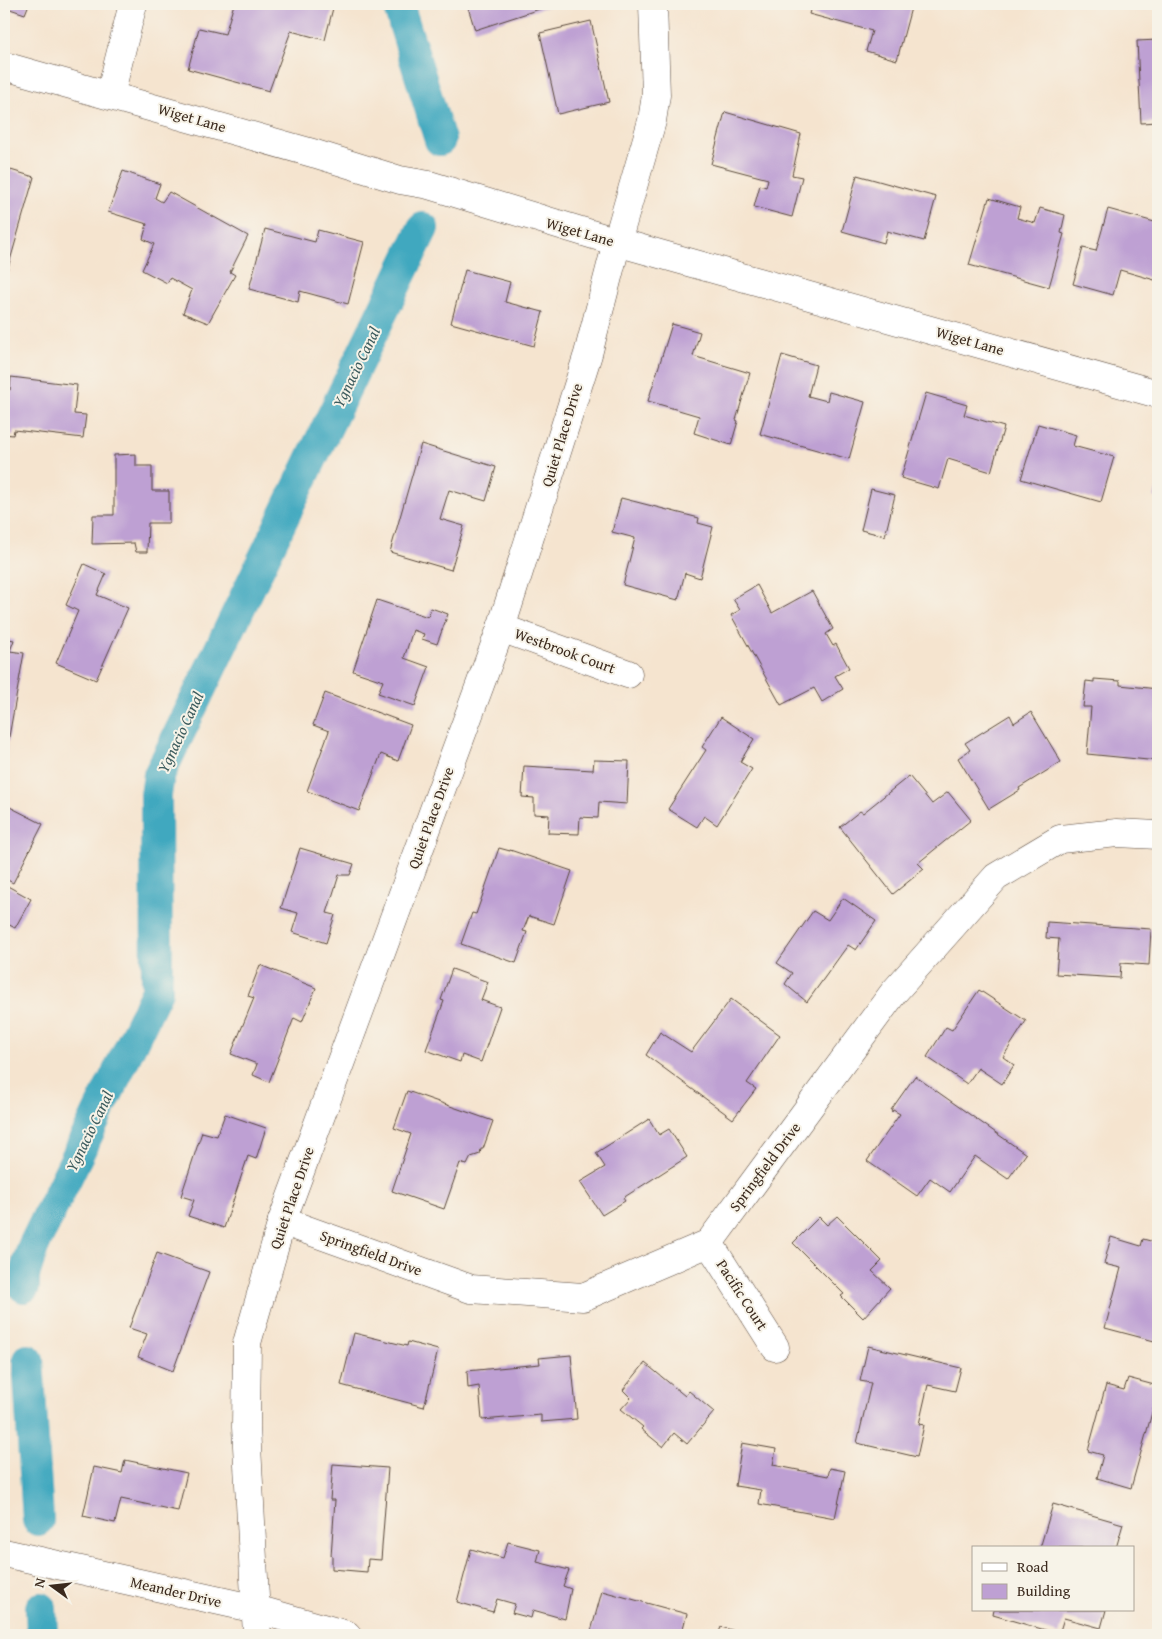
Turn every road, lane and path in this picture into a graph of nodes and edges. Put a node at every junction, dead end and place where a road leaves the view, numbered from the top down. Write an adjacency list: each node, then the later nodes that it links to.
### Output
1 (133, 4): 4 (street)
2 (653, 4): 5 (street, Quiet Place Drive)
3 (4, 66): 4 (street, Wiget Lane)
4 (110, 95): 5 (street, Wiget Lane)
5 (617, 242): 6 (street, Wiget Lane); 7 (street, Quiet Place Drive)
6 (1158, 394)
7 (502, 628): 8 (street, Westbrook Court); 10 (street, Quiet Place Drive)
8 (628, 674)
9 (1158, 835): 11 (street, Springfield Drive)
10 (282, 1222): 11 (street, Springfield Drive); 14 (street, Quiet Place Drive)
11 (709, 1243): 12 (street, Pacific Court)
12 (775, 1347)
13 (4, 1553): 14 (street, Meander Drive)
14 (256, 1622): 15 (street, Meander Drive)
15 (347, 1635)

